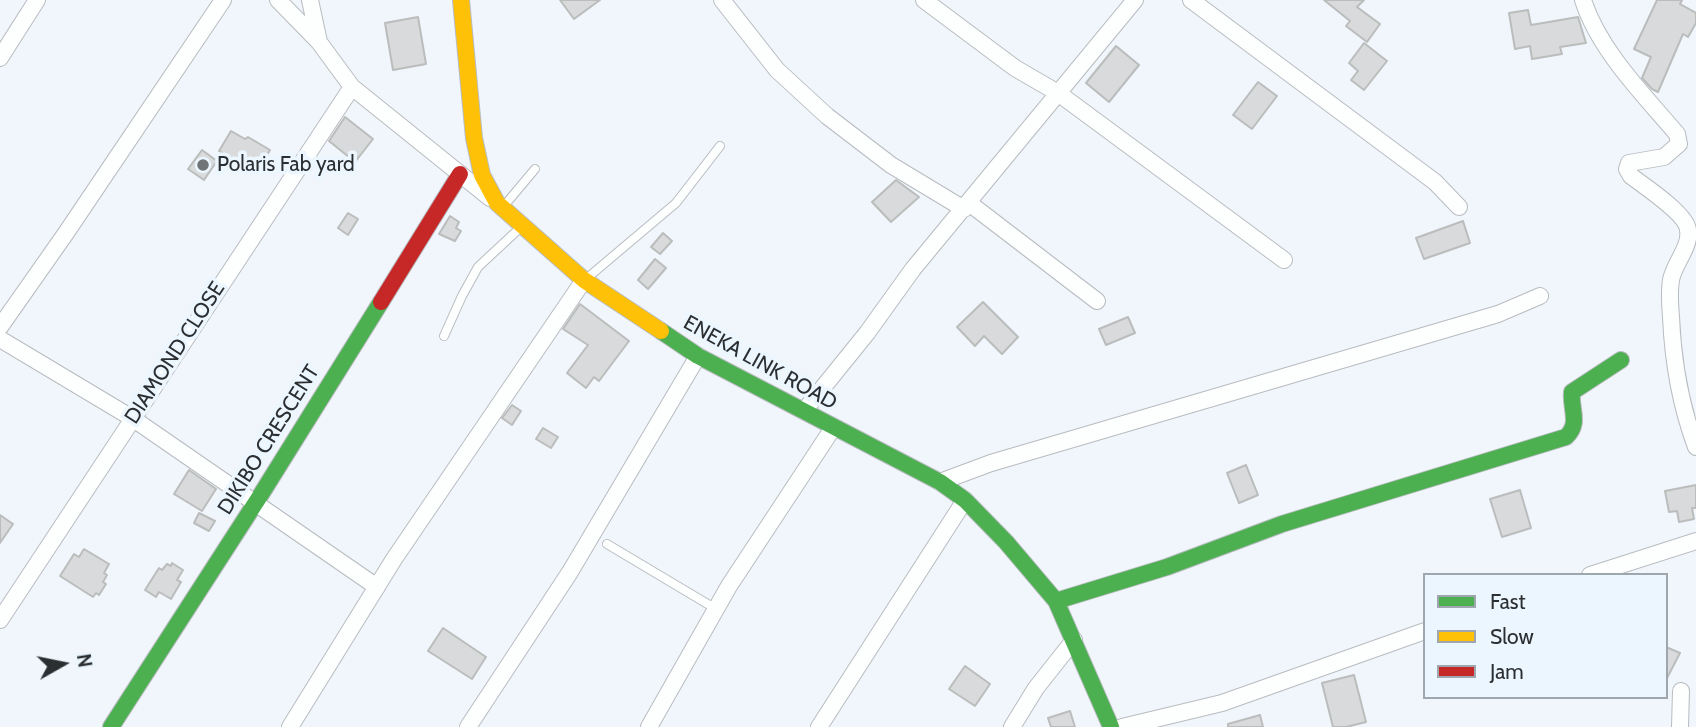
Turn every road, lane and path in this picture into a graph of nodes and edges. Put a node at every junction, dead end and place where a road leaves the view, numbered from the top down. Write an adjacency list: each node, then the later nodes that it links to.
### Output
1 (37, 0): 12 (street)
2 (223, 0): 26 (street)
3 (278, 0): 11 (street)
4 (310, 0): 11 (street)
5 (461, 0): 18 (street, ENEKA LINK ROAD)
6 (722, 0): 19 (street)
7 (924, 0): 14 (street)
8 (1135, 0): 14 (street)
9 (1191, 0): 20 (street)
10 (1583, 0): 34 (street)
11 (319, 43): 13 (street)
12 (0, 58)
13 (352, 87): 17 (street); 32 (street, DIAMOND CLOSE)
14 (1058, 93): 19 (street); 22 (street)
15 (720, 146): 23 (lane)
16 (535, 169): 18 (lane)
17 (460, 174): 18 (street); 37 (street, DIKIBO CRESCENT)
18 (499, 206): 21 (street, ENEKA LINK ROAD)
19 (967, 206): 25 (street); 31 (street)
20 (1459, 206)
21 (521, 227): 23 (street, ENEKA LINK ROAD); 27 (lane)
22 (1284, 260)
23 (584, 280): 29 (street, ENEKA LINK ROAD); 41 (street)
24 (1540, 296): 35 (street)
25 (1097, 301)
26 (0, 327)
27 (444, 336)
28 (0, 339): 32 (street)
29 (698, 356): 31 (street, ENEKA LINK ROAD); 50 (street)
30 (1621, 360): 42 (street)
31 (804, 411): 33 (street, ENEKA LINK ROAD)
32 (132, 418): 37 (street); 44 (street, DIAMOND CLOSE)
33 (833, 428): 35 (street, ENEKA LINK ROAD); 43 (street)
34 (1696, 447)
35 (940, 482): 36 (street, ENEKA LINK ROAD)
36 (965, 500): 42 (street, ENEKA LINK ROAD); 52 (street)
37 (255, 504): 41 (street); 48 (street, DIKIBO CRESCENT)
38 (1696, 541): 40 (street)
39 (607, 544): 43 (lane)
40 (1597, 573)
41 (376, 587): 49 (street)
42 (1056, 601): 46 (street, ENEKA LINK ROAD)
43 (716, 609): 51 (street)
44 (0, 620)
45 (1423, 632): 55 (street)
46 (1074, 640): 53 (street); 54 (street, ENEKA LINK ROAD)
47 (1681, 691): 56 (street)
48 (111, 727)
49 (290, 727)
50 (468, 727)
51 (649, 727)
52 (819, 727)
53 (1012, 727)
54 (1111, 727)
55 (1122, 727)
56 (1680, 727)

